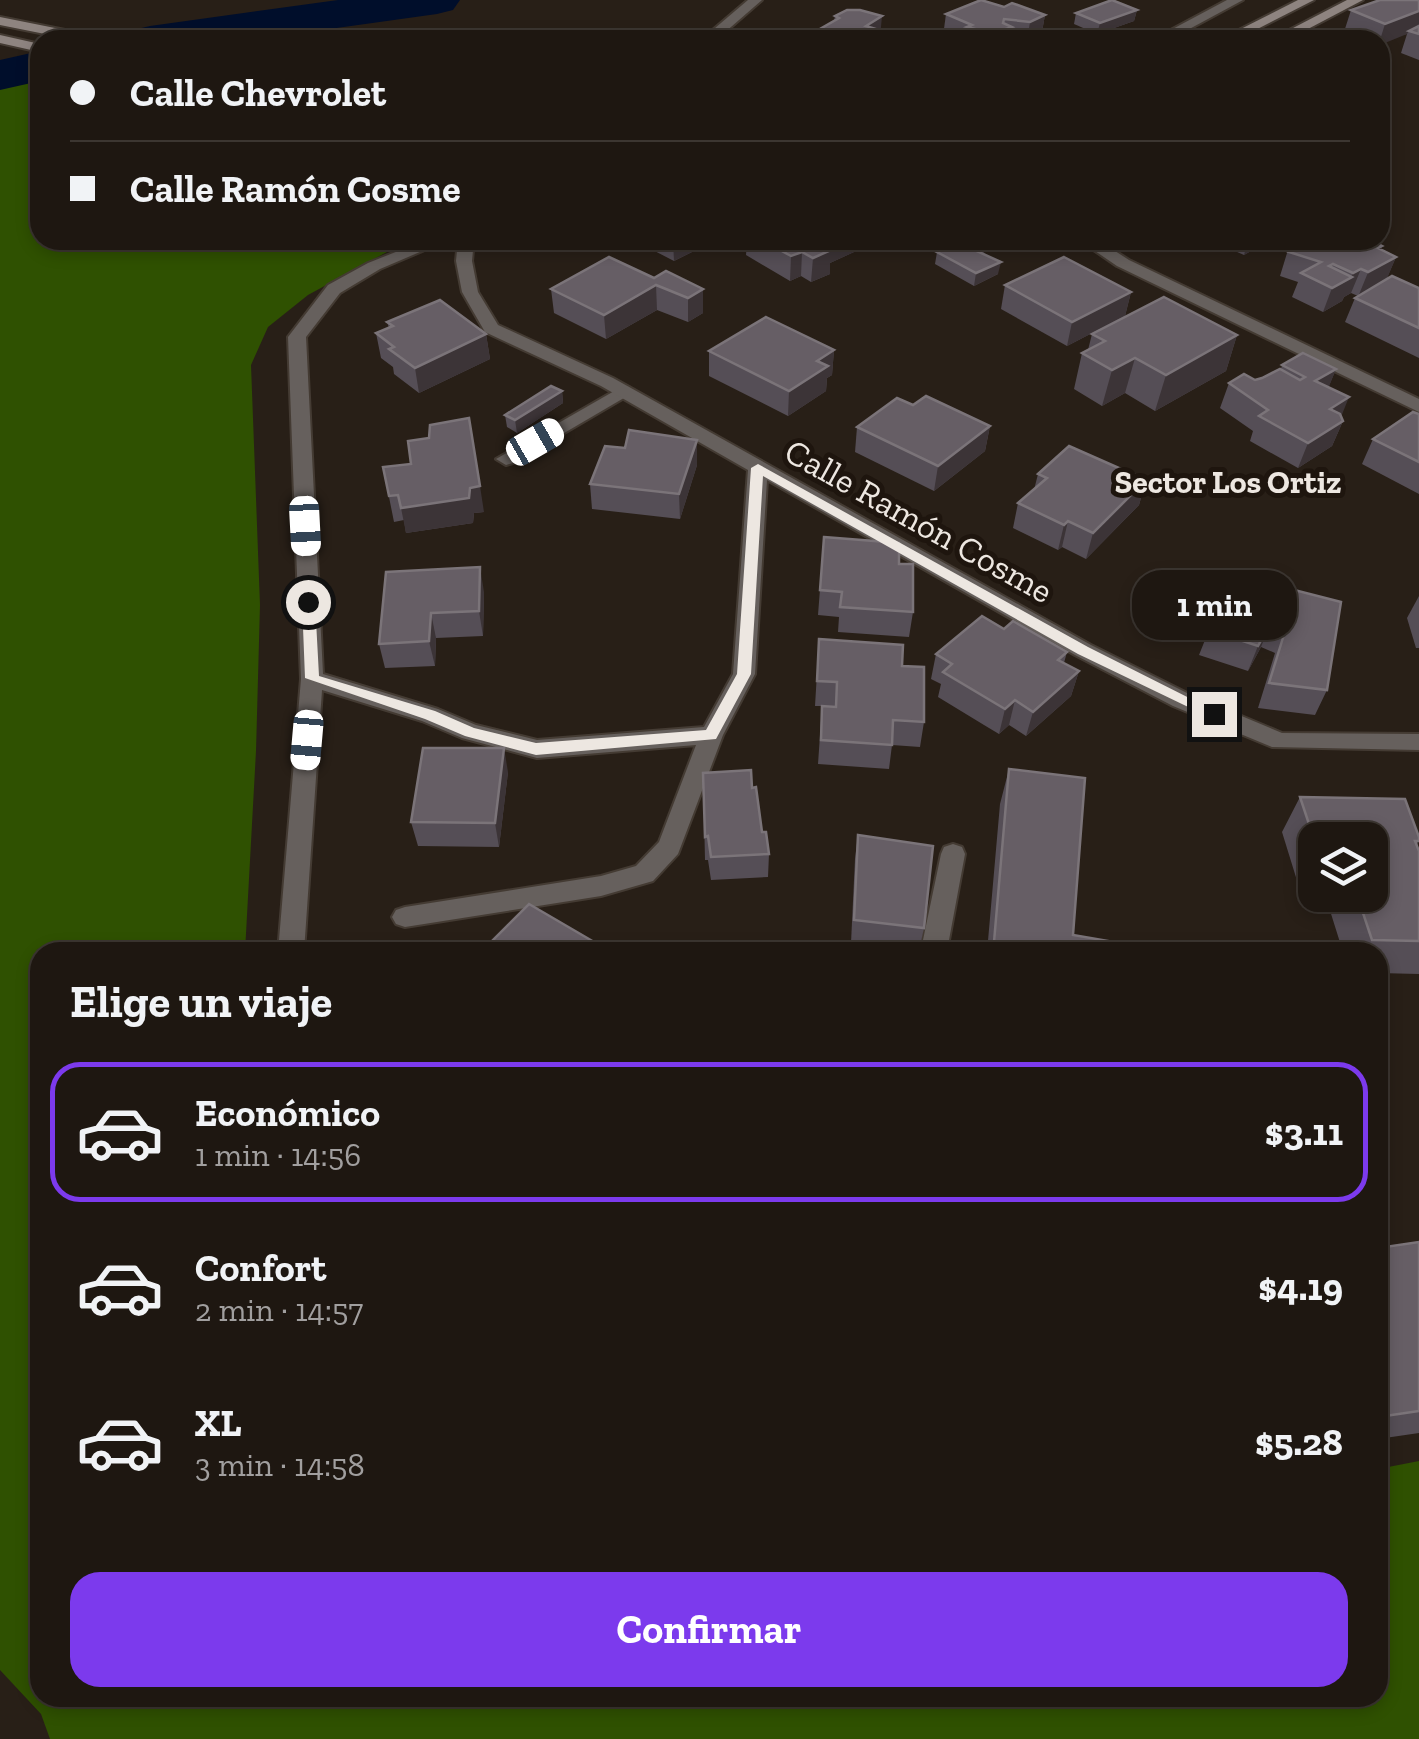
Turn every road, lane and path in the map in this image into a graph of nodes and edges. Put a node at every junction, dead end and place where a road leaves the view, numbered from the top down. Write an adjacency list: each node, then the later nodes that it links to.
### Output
1 (756, 0): 7 (street)
2 (1237, 0): 8 (street)
3 (1308, 0): 9 (main road)
4 (1357, 0): 10 (main road)
5 (0, 21): 6 (main road)
6 (45, 30)
7 (720, 30)
8 (1178, 30)
9 (1246, 30)
10 (1297, 30)
11 (0, 40): 12 (main road)
12 (30, 46)
13 (415, 250): 20 (street)
14 (465, 250): 16 (street, Calle Ramón Cosme)
15 (1103, 250): 17 (street)
16 (623, 391): 18 (street); 19 (street, Calle Ramón Cosme)
17 (1419, 406)
18 (506, 458)
19 (758, 468): 21 (street); 22 (street, Calle Ramón Cosme)
20 (312, 678): 21 (street); 25 (street)
21 (711, 735): 24 (street)
22 (1419, 742)
23 (953, 854): 26 (street)
24 (405, 917)
25 (292, 942)
26 (936, 942)

